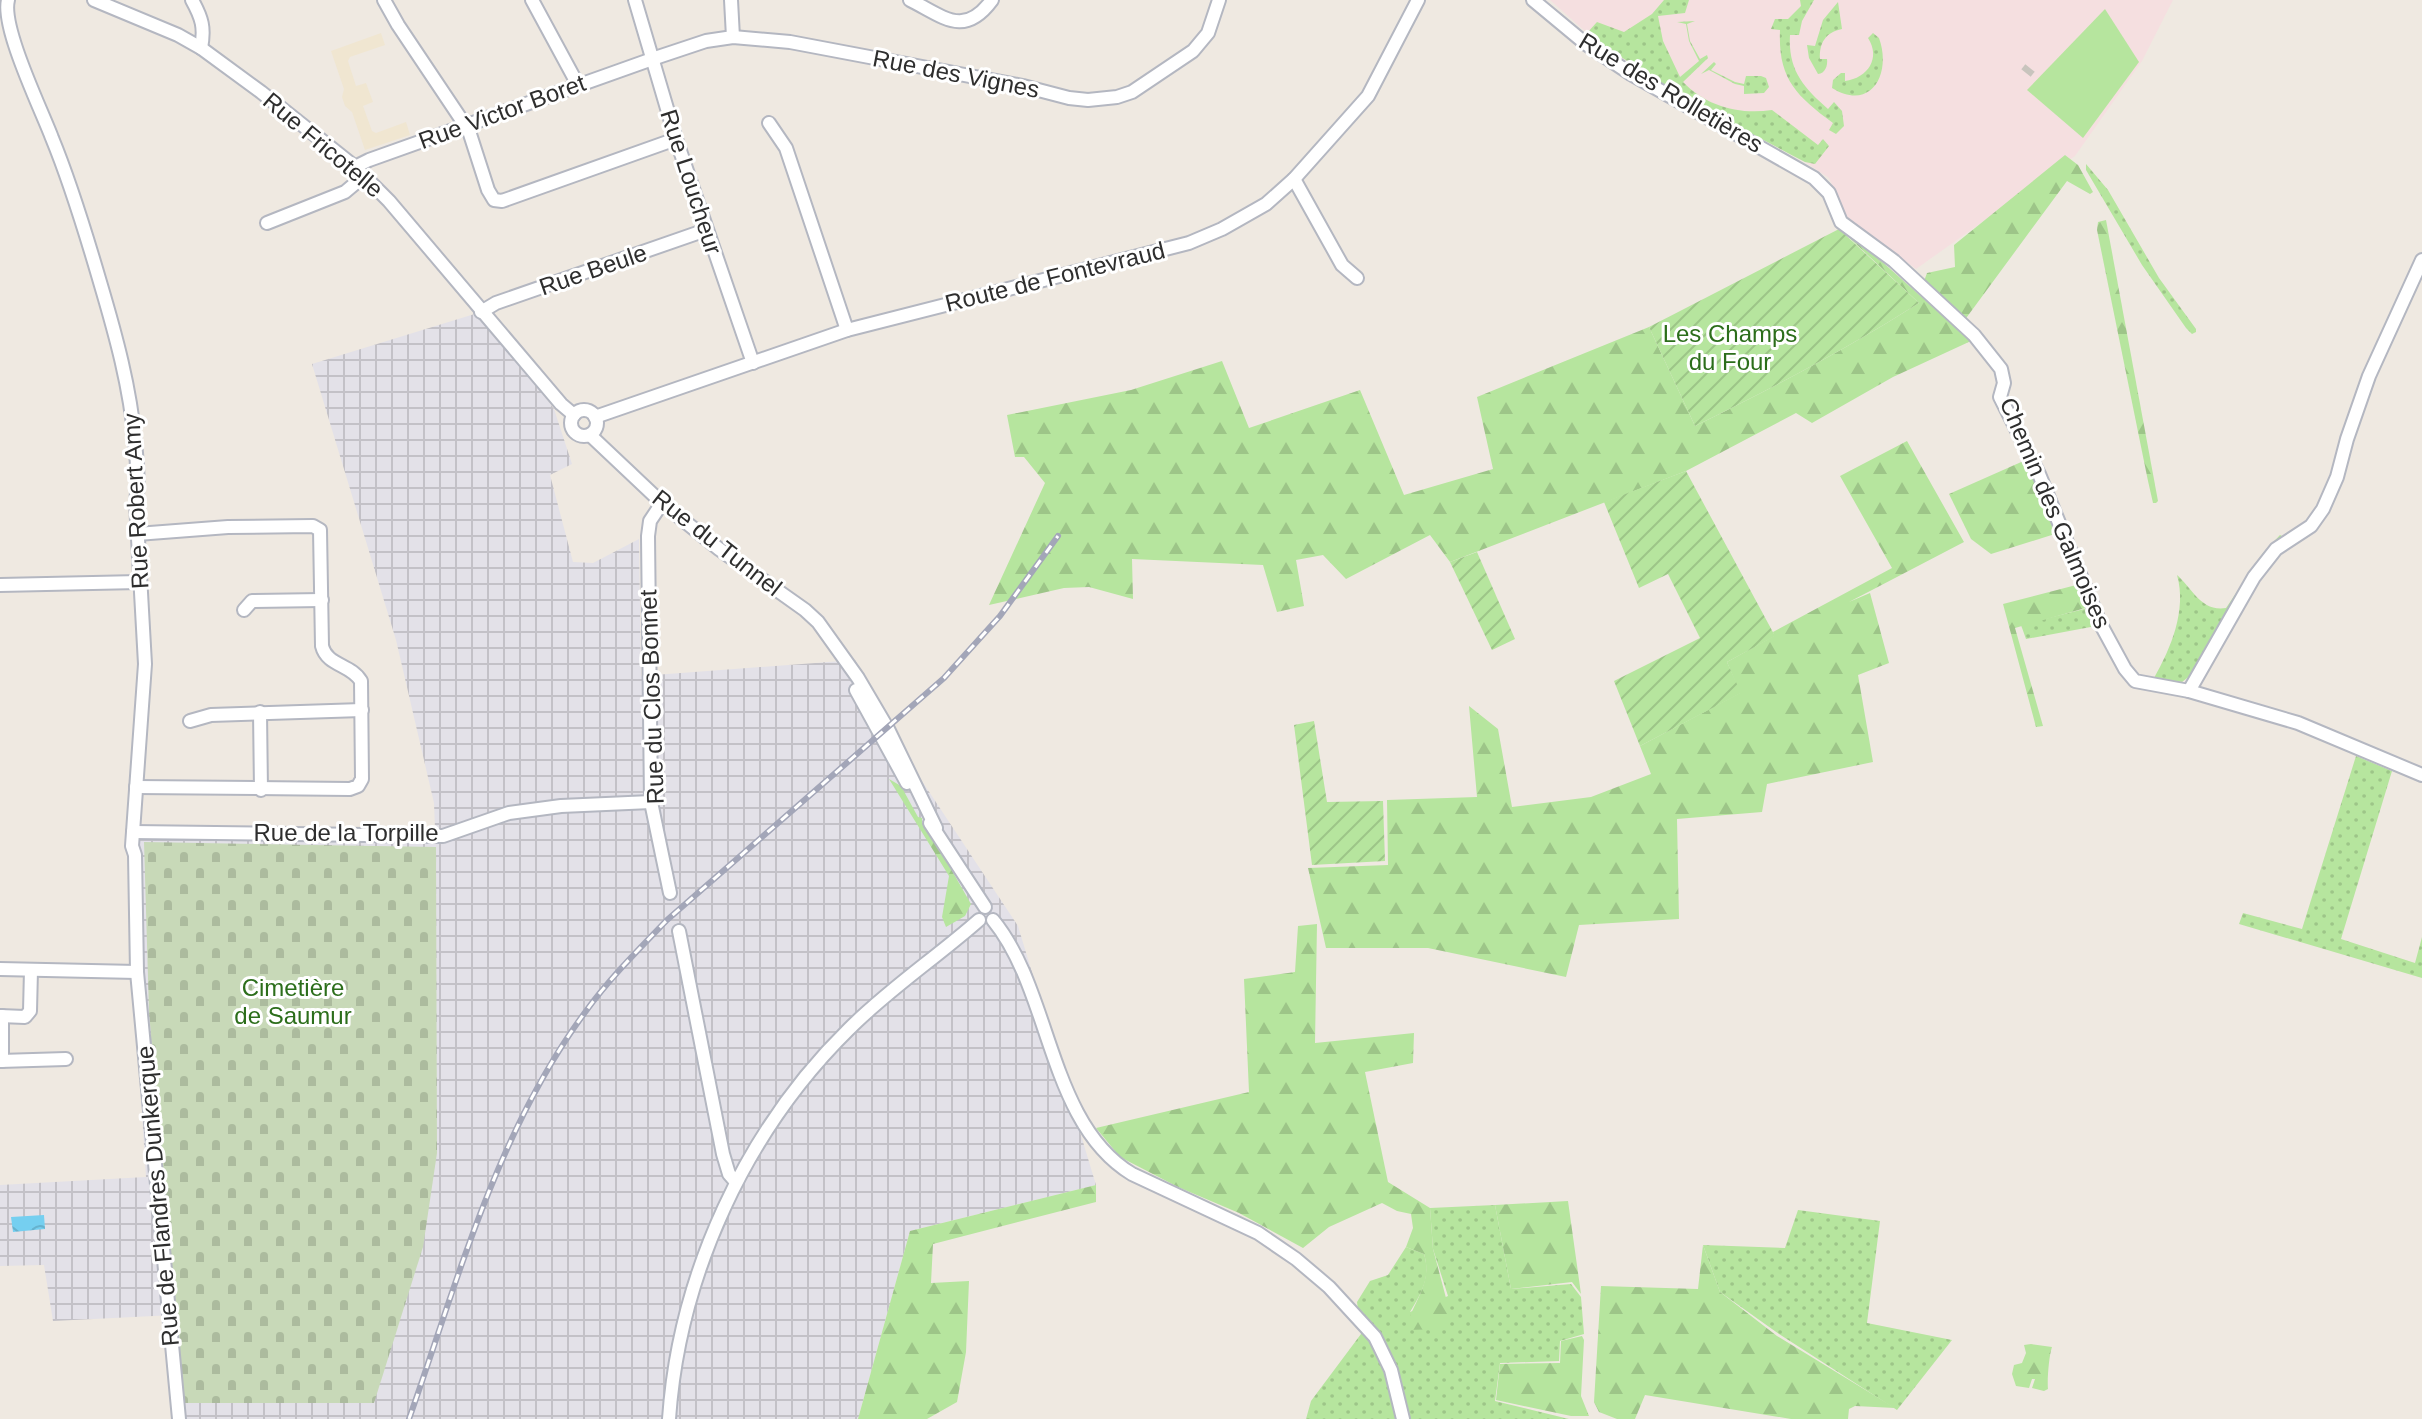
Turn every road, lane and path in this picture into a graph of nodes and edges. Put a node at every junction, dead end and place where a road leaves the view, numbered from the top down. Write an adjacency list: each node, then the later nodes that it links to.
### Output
1 (8, 0): 34 (street, Rue Robert Amy)
2 (94, 0): 14 (street, Rue Fricotelle)
3 (192, 0): 14 (street)
4 (384, 0): 18 (street)
5 (532, 0): 16 (street)
6 (635, 0): 15 (street, Rue Loucheur)
7 (731, 0): 13 (street)
8 (910, 0): 9 (street)
9 (992, 0)
10 (1219, 0): 13 (street, Rue des Vignes)
11 (1418, 0): 22 (street, Route de Fontevraud)
12 (1533, 0): 21 (street, Rue des Rolletières)
13 (733, 37): 15 (street, Rue des Vignes)
14 (201, 48): 20 (street, Rue Fricotelle)
15 (651, 59): 16 (street, Rue Victor Boret); 19 (street, Rue Loucheur)
16 (578, 85): 18 (street, Rue Victor Boret)
17 (769, 123): 28 (street)
18 (466, 125): 19 (street); 20 (street, Rue Victor Boret)
19 (676, 139): 24 (street, Rue Loucheur)
20 (359, 172): 23 (street, Rue Victor Boret); 27 (street, Rue Fricotelle)
21 (1814, 178): 39 (street, Chemin des Galmoises)
22 (1294, 179): 26 (street); 28 (street, Route de Fontevraud)
23 (267, 223)
24 (706, 230): 27 (street, Rue Beule); 29 (street, Rue Loucheur)
25 (2422, 260): 39 (street)
26 (1357, 278)
27 (481, 312): 30 (street, Rue Fricotelle)
28 (847, 330): 29 (street, Route de Fontevraud)
29 (753, 363): 31 (street, Route de Fontevraud)
30 (574, 415): 31 (street); 32 (street)
31 (595, 417): 32 (street)
32 (590, 435): 33 (street, Rue du Tunnel)
33 (662, 503): 46 (street, Rue du Clos Bonnet); 49 (street, Rue du Tunnel)
34 (137, 534): 35 (street, Rue Robert Amy); 37 (street)
35 (139, 582): 36 (street); 44 (street, Rue Robert Amy)
36 (0, 585)
37 (322, 600): 38 (street); 40 (street)
38 (244, 610)
39 (2189, 691): 43 (street)
40 (362, 710): 41 (street); 45 (street)
41 (260, 712): 42 (street); 45 (street)
42 (190, 721)
43 (2422, 775)
44 (136, 787): 45 (street); 47 (street, Rue Robert Amy)
45 (261, 790)
46 (651, 802): 47 (street, Rue de la Torpille); 48 (street, Rue du Clos Bonnet)
47 (133, 832): 53 (street, Rue Robert Amy)
48 (670, 893)
49 (986, 916): 57 (street); 60 (street, Rue du Tunnel)
50 (679, 931): 57 (street)
51 (0, 969): 52 (street)
52 (31, 970): 53 (street); 54 (street)
53 (137, 972): 58 (street, Rue de Flandres Dunkerque)
54 (1, 1016): 56 (street)
55 (66, 1059): 56 (street)
56 (1, 1061)
57 (736, 1182): 59 (street)
58 (179, 1419)
59 (669, 1419)
60 (1403, 1419)

